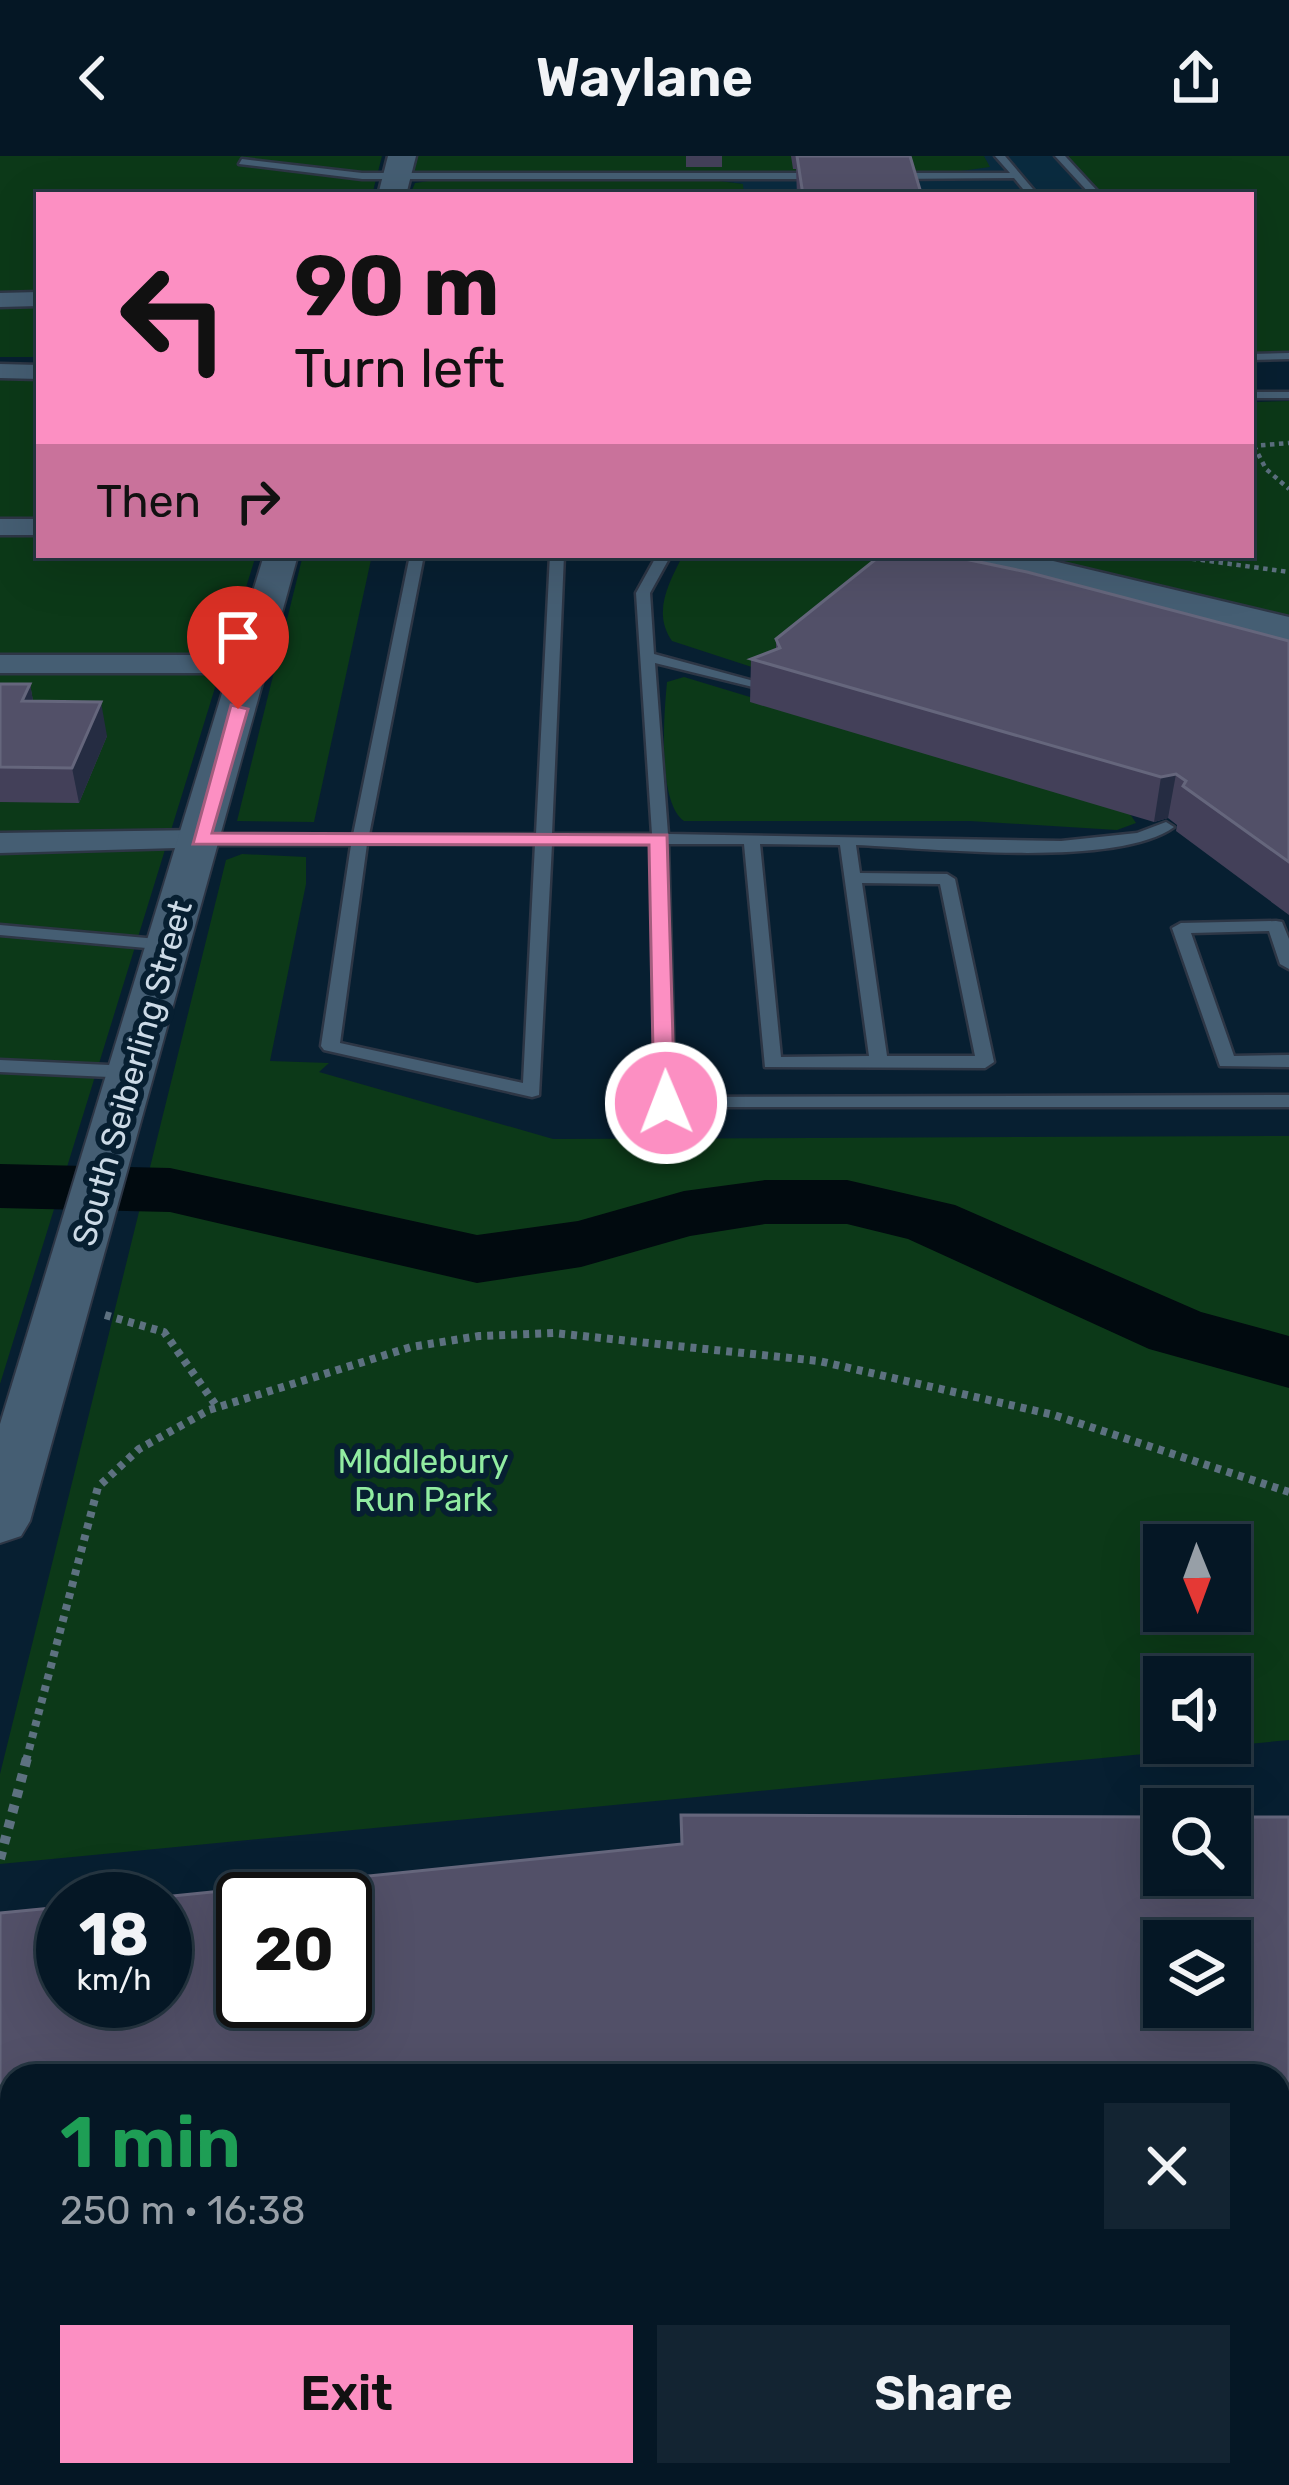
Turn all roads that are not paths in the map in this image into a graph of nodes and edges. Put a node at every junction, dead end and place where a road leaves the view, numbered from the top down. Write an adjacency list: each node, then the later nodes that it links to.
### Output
1 (1000, 156): 9 (lane)
2 (1060, 156): 13 (lane)
3 (242, 162): 4 (lane)
4 (397, 176): 5 (lane)
5 (757, 176): 6 (lane); 10 (lane)
6 (827, 176)
7 (874, 176): 8 (lane)
8 (944, 176): 9 (lane); 11 (lane)
9 (1012, 176): 12 (lane)
10 (759, 192)
11 (948, 192)
12 (1030, 192)
13 (1093, 192)
14 (0, 299): 15 (street)
15 (36, 299)
16 (1289, 356): 17 (lane)
17 (1254, 357)
18 (0, 361): 19 (street)
19 (36, 361)
20 (0, 371): 21 (street)
21 (36, 372)
22 (1254, 395): 23 (lane)
23 (1289, 395)
24 (36, 526): 25 (street)
25 (0, 527)
26 (280, 558): 36 (street, South Seiberling Street)
27 (416, 558): 42 (lane)
28 (557, 558): 39 (lane)
29 (662, 558): 34 (lane)
30 (990, 558): 32 (main road)
31 (936, 566): 33 (main road)
32 (1289, 630)
33 (1289, 651)
34 (648, 657): 37 (lane); 40 (lane)
35 (0, 664): 36 (street)
36 (249, 664): 41 (street, South Seiberling Street)
37 (769, 687)
38 (1166, 827): 44 (lane)
39 (546, 839): 40 (lane); 42 (lane); 42 (lane)
40 (660, 839): 43 (lane); 54 (lane)
41 (200, 840): 42 (lane); 45 (street); 48 (street, South Seiberling Street)
42 (360, 840)
43 (752, 840): 44 (lane); 50 (lane)
44 (847, 840): 46 (lane)
45 (0, 843)
46 (853, 878): 50 (lane); 50 (lane)
47 (0, 930): 48 (lane)
48 (169, 945): 53 (street, South Seiberling Street)
49 (1289, 964): 51 (lane)
50 (879, 1061)
51 (1289, 1061)
52 (0, 1066): 53 (lane)
53 (132, 1072): 55 (street, South Seiberling Street)
54 (1289, 1101)
55 (0, 1521)

